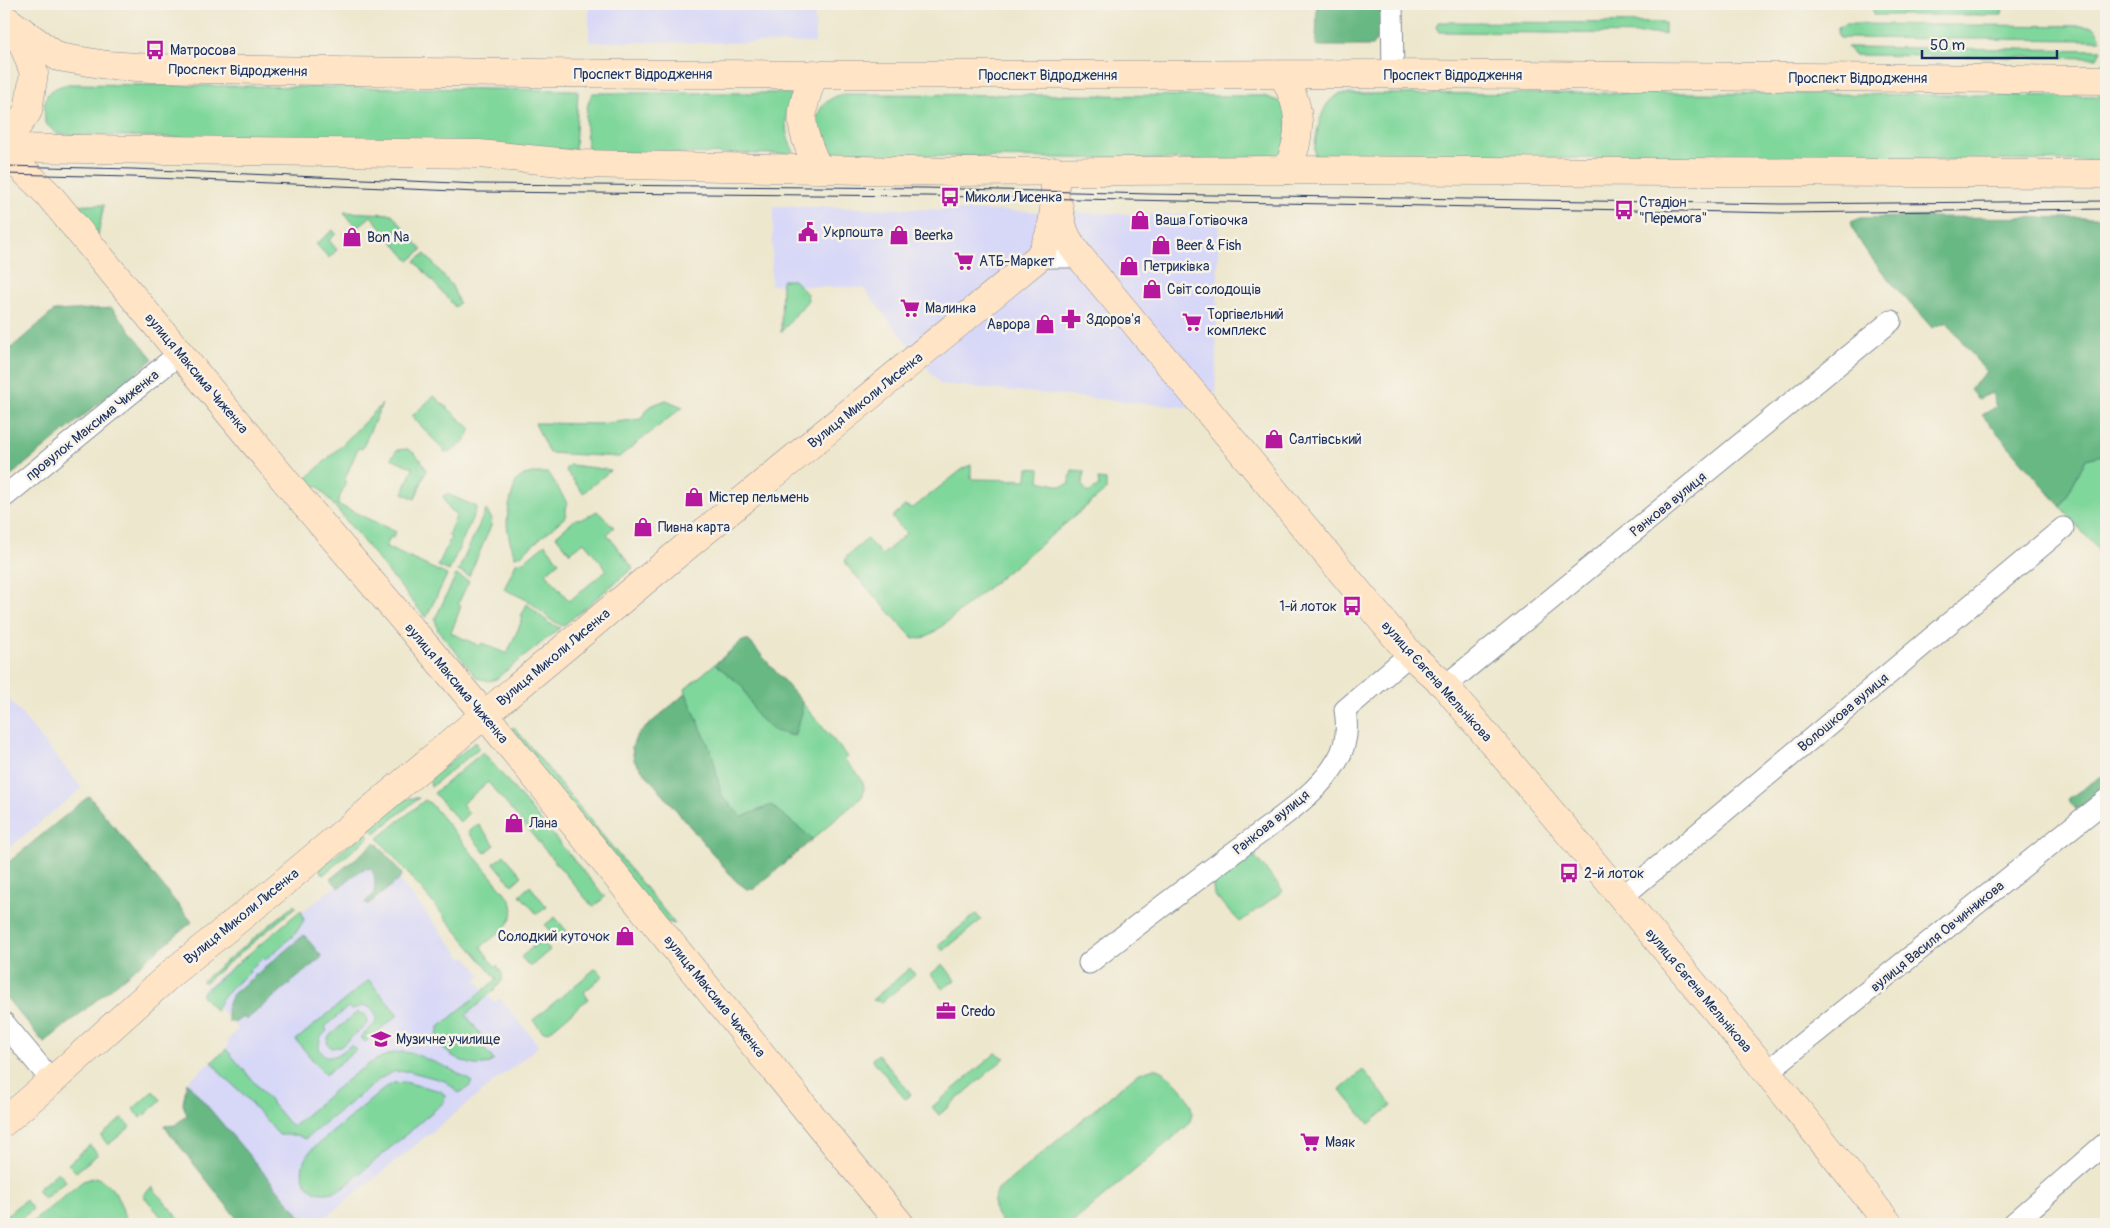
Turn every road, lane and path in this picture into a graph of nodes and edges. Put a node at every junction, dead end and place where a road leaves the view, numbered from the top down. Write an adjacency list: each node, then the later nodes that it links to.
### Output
1 (1392, 4): 4 (street)
2 (4, 19): 3 (main road, Проспект Відродження); 7 (main road)
3 (814, 74): 5 (main road, Проспект Відродження); 9 (main road)
4 (1393, 74): 5 (main road, Проспект Відродження); 6 (main road, Проспект Відродження)
5 (1282, 75): 10 (main road)
6 (2106, 80)
7 (4, 144)
8 (4, 149): 9 (main road); 16 (main road, вулиця Максима Чиженка)
9 (818, 168): 11 (main road)
10 (1287, 170): 11 (main road); 12 (main road)
11 (1055, 171): 13 (main road, Вулиця Миколи Лисенка); 14 (main road, вулиця Євгена Мельнікова)
12 (2106, 174)
13 (1039, 257): 14 (street); 21 (main road, Вулиця Миколи Лисенка)
14 (1080, 257): 19 (main road, вулиця Євгена Мельнікова)
15 (1891, 321): 20 (street, Ранкова вулиця)
16 (180, 353): 17 (street, провулок Максима Чиженка); 21 (main road, вулиця Максима Чиженка)
17 (4, 497)
18 (2063, 528): 23 (street, Волошкова вулиця)
19 (1410, 654): 20 (main road, вулиця Євгена Мельнікова); 24 (street, Ранкова вулиця)
20 (1445, 686): 23 (main road, вулиця Євгена Мельнікова)
21 (484, 714): 27 (main road, Вулиця Миколи Лисенка); 30 (main road, вулиця Максима Чиженка)
22 (2106, 800): 26 (street, вулиця Василя Овчинникова)
23 (1622, 897): 26 (main road, вулиця Євгена Мельнікова)
24 (1089, 963)
25 (4, 1023): 27 (street)
26 (1768, 1072): 31 (main road, вулиця Євгена Мельнікова)
27 (52, 1081): 28 (main road, Вулиця Миколи Лисенка)
28 (4, 1122)
29 (2106, 1143): 32 (street)
30 (900, 1224)
31 (1888, 1224)
32 (2013, 1224)

